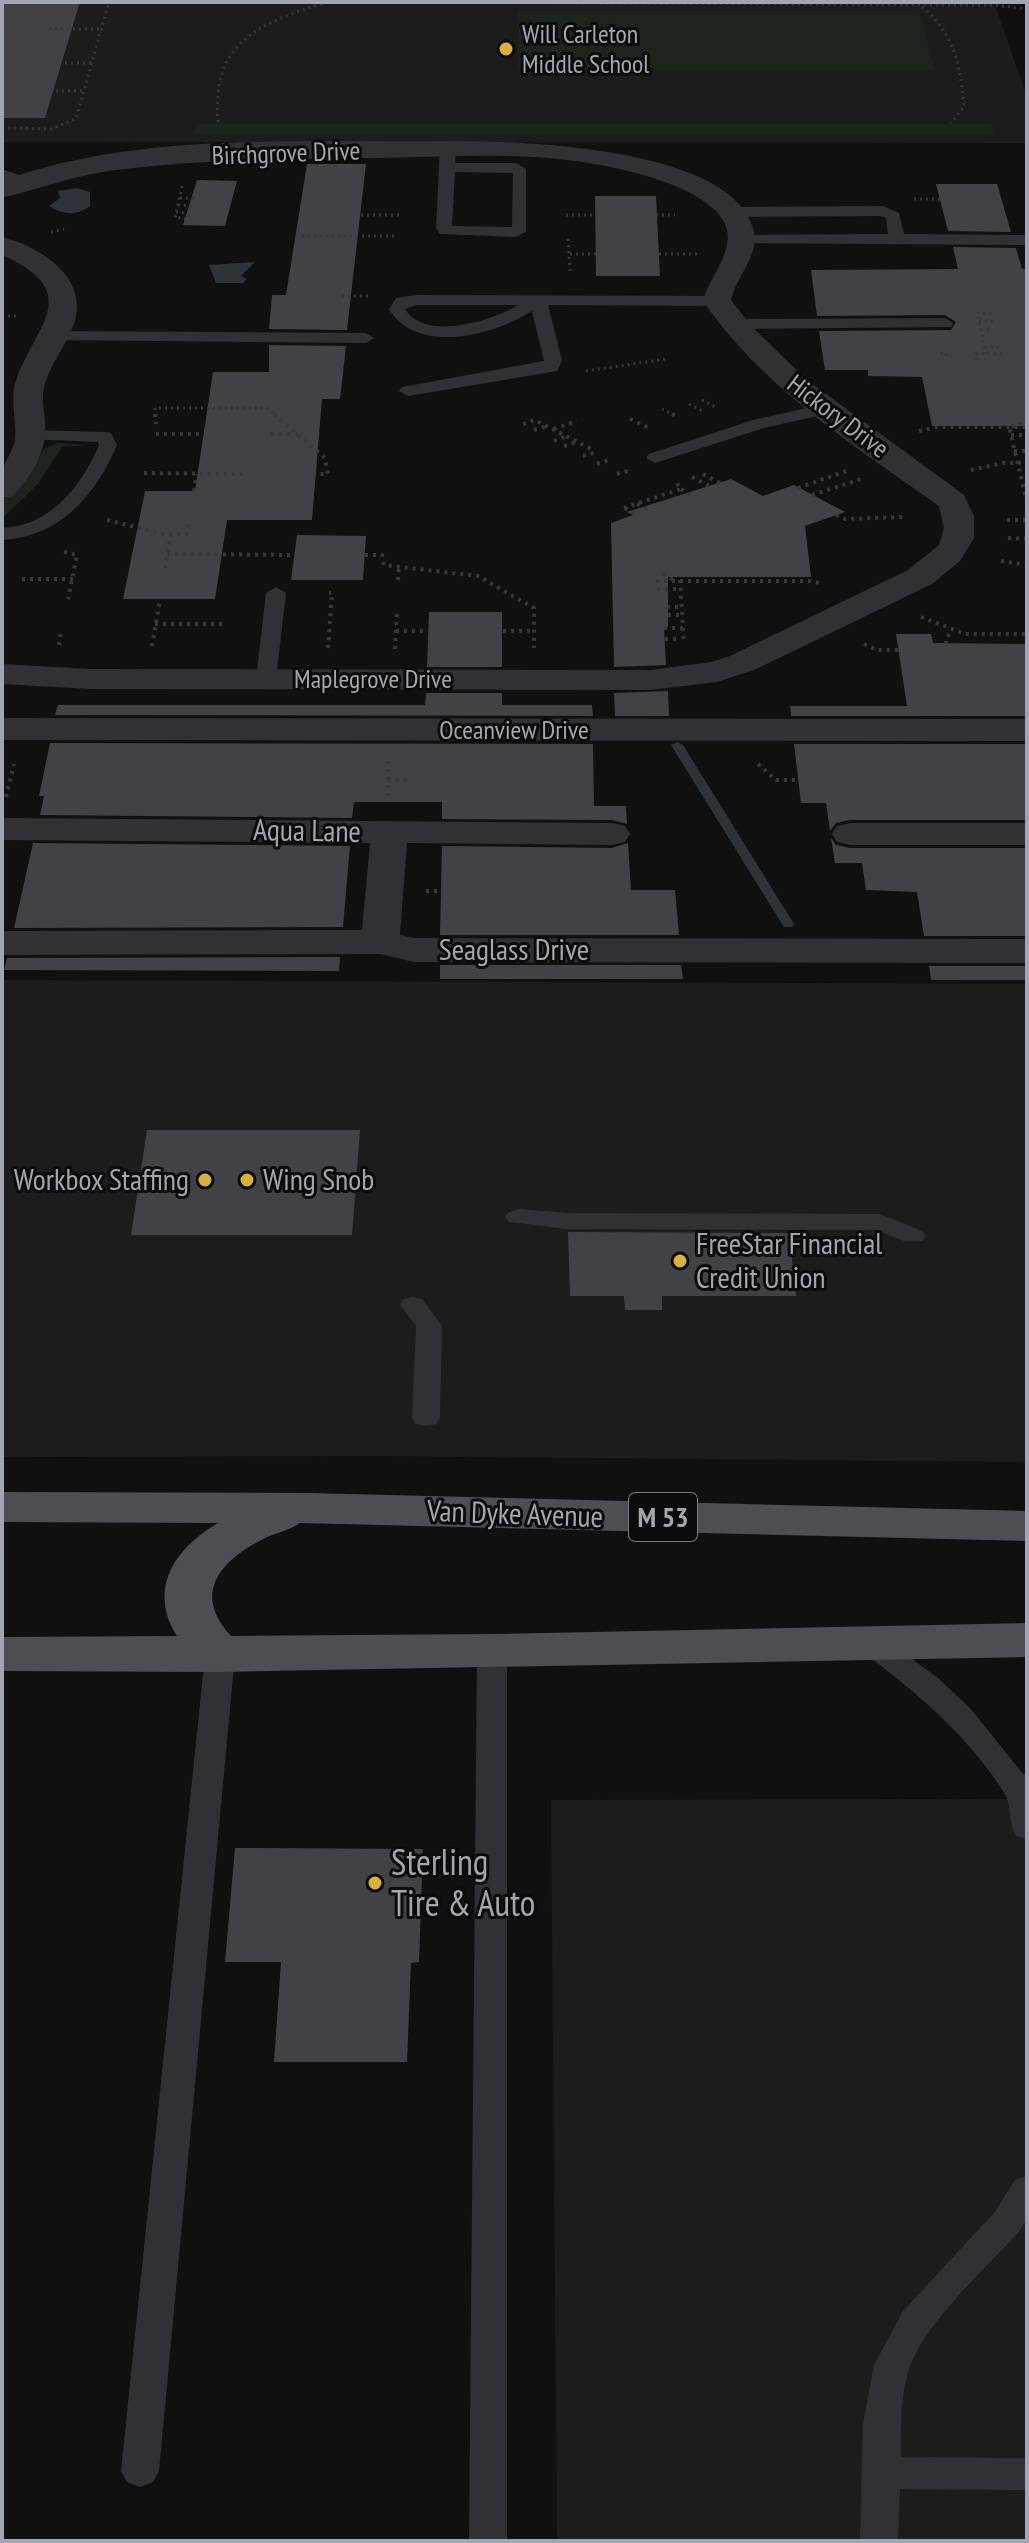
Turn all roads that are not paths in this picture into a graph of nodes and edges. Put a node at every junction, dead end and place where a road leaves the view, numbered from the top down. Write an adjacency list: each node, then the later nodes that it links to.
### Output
1 (448, 158): 1 (lane); 2 (street, Birchgrove Drive); 3 (street, Birchgrove Drive)
2 (9, 182)
3 (737, 225): 4 (lane); 4 (lane); 8 (street)
4 (897, 239): 5 (lane)
5 (1027, 240)
6 (2, 245): 11 (street)
7 (538, 300): 7 (lane); 8 (lane); 13 (lane)
8 (717, 301): 10 (street, Hickory Drive)
9 (945, 323): 10 (lane)
10 (737, 324): 14 (street, Hickory Drive)
11 (55, 336): 12 (lane); 15 (street)
12 (366, 338)
13 (408, 391)
14 (824, 409): 16 (lane); 20 (street, Hickory Drive)
15 (31, 435): 17 (street); 18 (lane)
16 (655, 458)
17 (2, 489)
18 (2, 534)
19 (276, 593): 22 (lane)
20 (742, 663): 22 (street, Maplegrove Drive)
21 (2, 674): 22 (street, Maplegrove Drive)
22 (266, 679)
23 (1027, 730): 24 (street, Oceanview Drive)
24 (9, 743)
25 (3, 817): 26 (street, Aqua Lane)
26 (388, 820): 27 (street, Aqua Lane); 30 (street)
27 (612, 834)
28 (850, 834): 29 (street)
29 (1027, 834)
30 (380, 942): 31 (street, Seaglass Drive); 32 (street, Seaglass Drive)
31 (2, 943)
32 (1027, 951)
33 (518, 1217): 34 (lane)
34 (913, 1236)
35 (413, 1305): 36 (lane)
36 (426, 1418)
37 (2, 1507): 38 (main road, Van Dyke Avenue / M 53)
38 (307, 1508): 39 (main road, Van Dyke Avenue / M 53); 44 (main road)
39 (1027, 1526)
40 (1027, 1640): 41 (main road)
41 (870, 1643): 42 (main road); 45 (lane)
42 (492, 1651): 44 (main road); 51 (lane)
43 (2, 1654): 44 (main road)
44 (220, 1655): 48 (lane)
45 (1025, 1790): 46 (lane)
46 (1027, 1828)
47 (1027, 2190): 49 (lane)
48 (140, 2471)
49 (882, 2473): 50 (lane); 52 (lane)
50 (1027, 2474)
51 (488, 2541)
52 (879, 2541)

